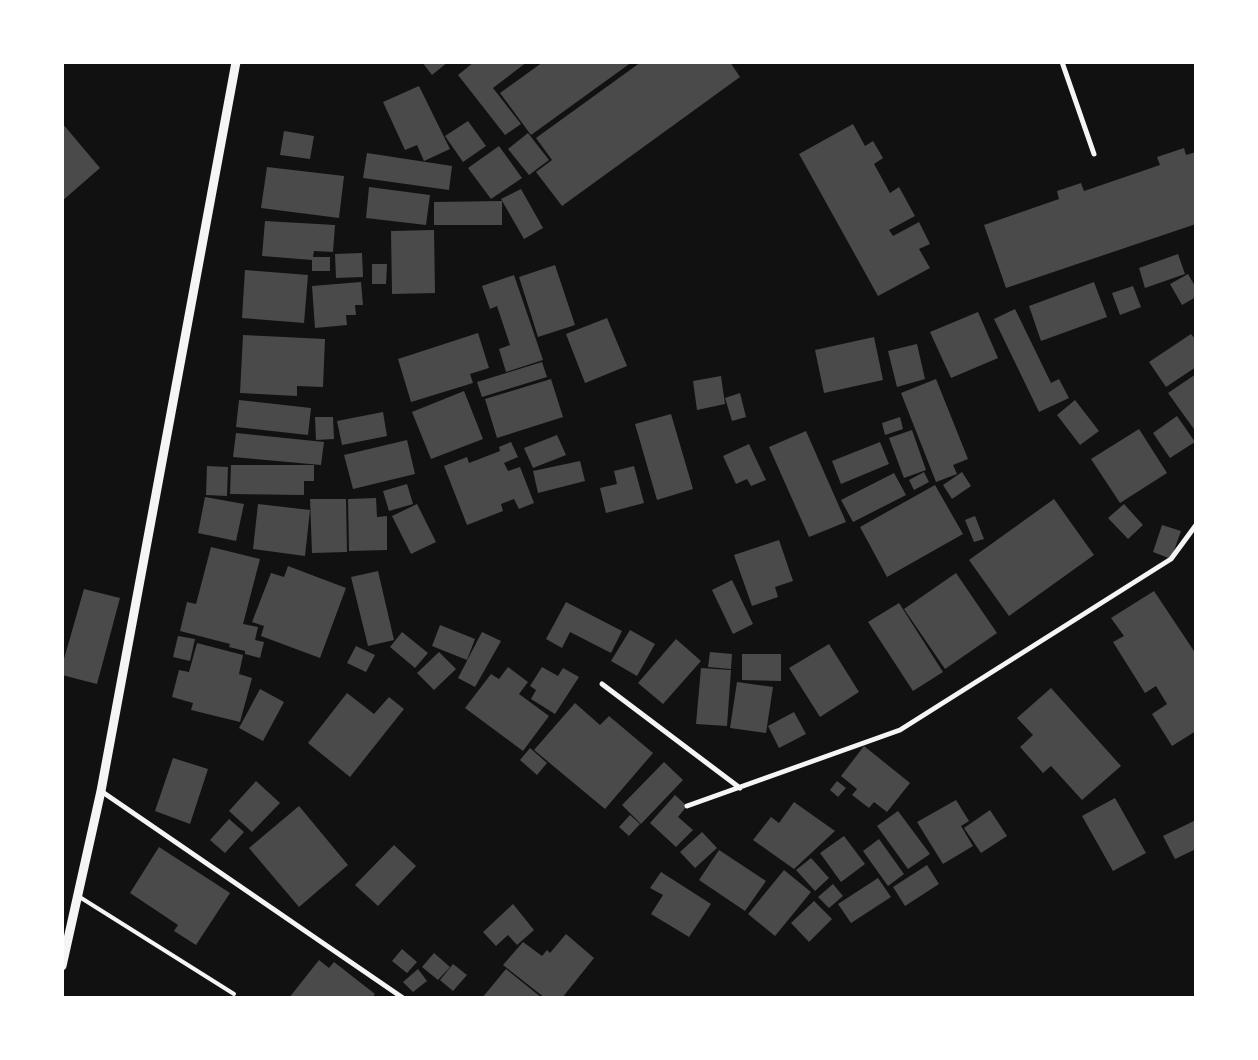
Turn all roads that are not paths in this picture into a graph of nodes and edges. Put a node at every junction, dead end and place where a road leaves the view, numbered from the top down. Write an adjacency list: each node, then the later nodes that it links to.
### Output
1 (236, 62): 7 (street)
2 (1062, 62): 3 (street)
3 (1094, 154)
4 (1196, 525): 6 (street)
5 (602, 684): 6 (street)
6 (740, 788): 8 (street)
7 (101, 791): 9 (street); 12 (street)
8 (687, 806)
9 (78, 896): 10 (street); 11 (lane)
10 (62, 966)
11 (234, 994)
12 (403, 998)

